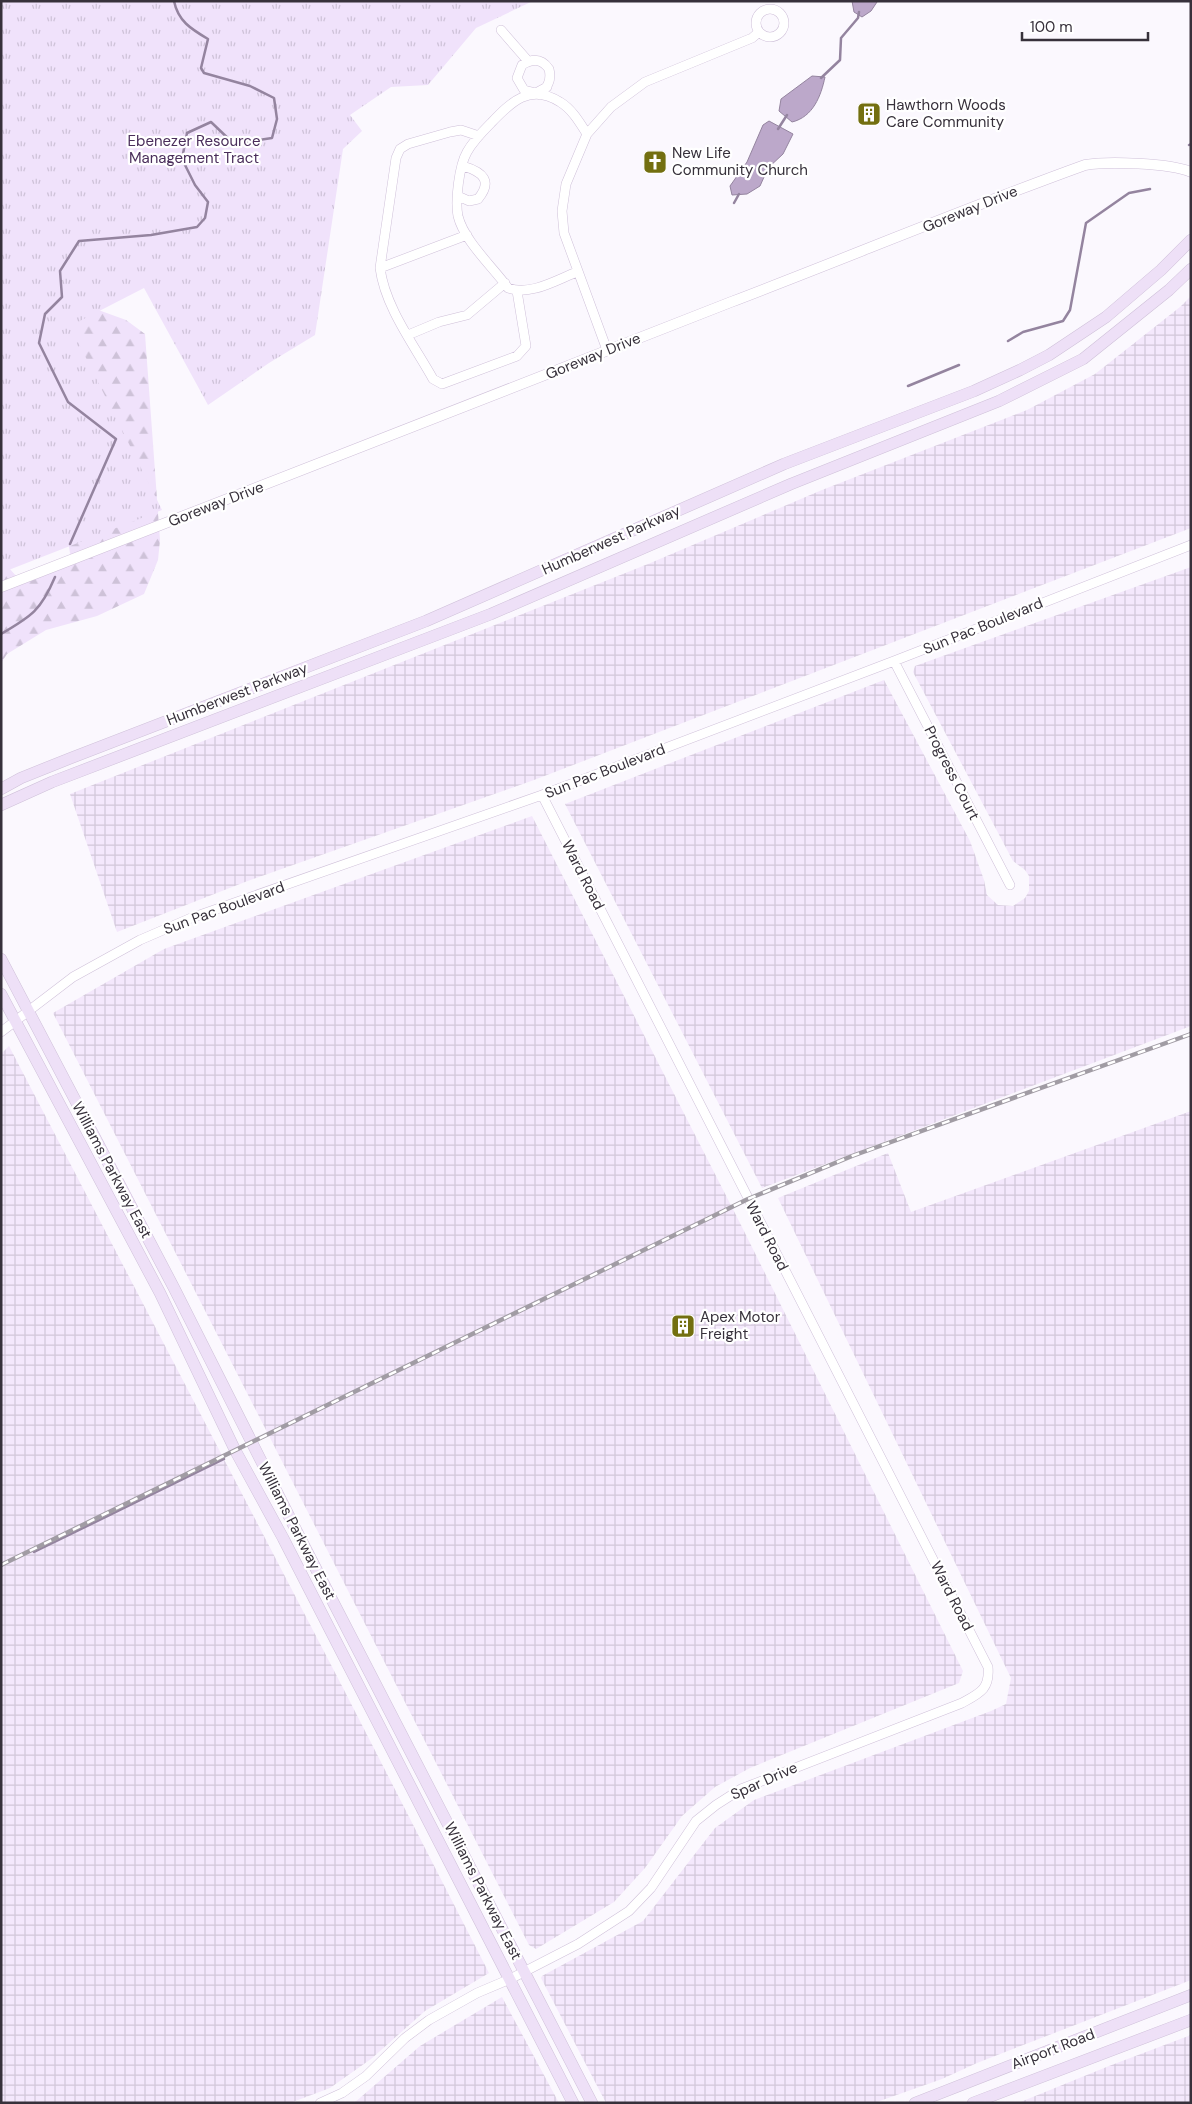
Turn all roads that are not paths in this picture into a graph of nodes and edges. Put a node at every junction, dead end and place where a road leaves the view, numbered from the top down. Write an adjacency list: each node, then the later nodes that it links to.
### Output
1 (501, 30): 3 (street)
2 (759, 32): 7 (street)
3 (528, 61): 4 (street); 5 (street)
4 (547, 87): 5 (street); 6 (street)
5 (527, 92): 6 (street); 8 (street)
6 (540, 95): 7 (street)
7 (587, 134): 16 (street)
8 (479, 136): 9 (street); 14 (street)
9 (463, 166): 11 (street); 11 (street)
10 (1191, 172): 20 (street, Goreway Drive)
11 (458, 196): 12 (street)
12 (467, 235): 14 (street); 17 (street)
13 (1191, 240): 24 (main road, Humberwest Parkway)
14 (380, 268): 19 (street)
15 (1191, 269): 26 (main road, Humberwest Parkway)
16 (578, 272): 18 (street); 20 (street)
17 (506, 283): 18 (street); 19 (street)
18 (517, 291): 19 (street)
19 (408, 335)
20 (607, 350): 22 (street, Goreway Drive)
21 (1191, 545): 23 (street, Sun Pac Boulevard)
22 (1, 587)
23 (894, 661): 25 (street, Sun Pac Boulevard); 27 (street, Progress Court)
24 (1, 789)
25 (542, 795): 30 (street, Sun Pac Boulevard); 33 (street, Ward Road)
26 (1, 806)
27 (1010, 885)
28 (1, 959): 30 (main road, Williams Parkway East)
29 (1, 994): 31 (main road, Williams Parkway East)
30 (29, 1011): 31 (street, Sun Pac Boulevard); 34 (main road, Williams Parkway East)
31 (16, 1022): 32 (street, Sun Pac Boulevard); 35 (main road, Williams Parkway East)
32 (1, 1032)
33 (989, 1677): 34 (street, Spar Drive)
34 (524, 1971): 35 (street, Spar Drive); 40 (main road, Williams Parkway East)
35 (510, 1979): 38 (street, Spar Drive); 39 (main road, Williams Parkway East)
36 (1191, 1995): 41 (main road, Airport Road)
37 (1191, 2020): 42 (main road, Airport Road)
38 (320, 2103)
39 (573, 2103)
40 (592, 2103)
41 (915, 2103)
42 (973, 2103)

